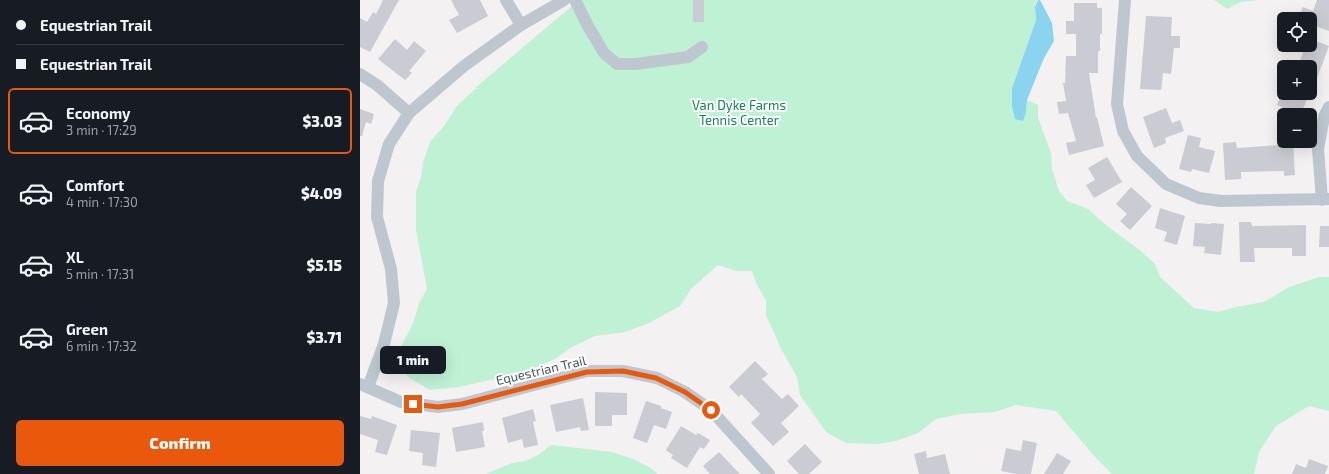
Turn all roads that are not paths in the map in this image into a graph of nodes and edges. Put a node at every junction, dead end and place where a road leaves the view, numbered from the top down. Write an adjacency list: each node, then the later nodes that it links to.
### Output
1 (506, 0): 5 (street)
2 (564, 0): 5 (street)
3 (575, 0): 6 (street)
4 (1125, 0): 10 (street)
5 (521, 25): 9 (street)
6 (702, 47)
7 (360, 74): 9 (street)
8 (1329, 107): 10 (street)
9 (409, 113): 11 (street)
10 (1325, 200)
11 (364, 385): 12 (street, Equestrian Trail)
12 (769, 474)

